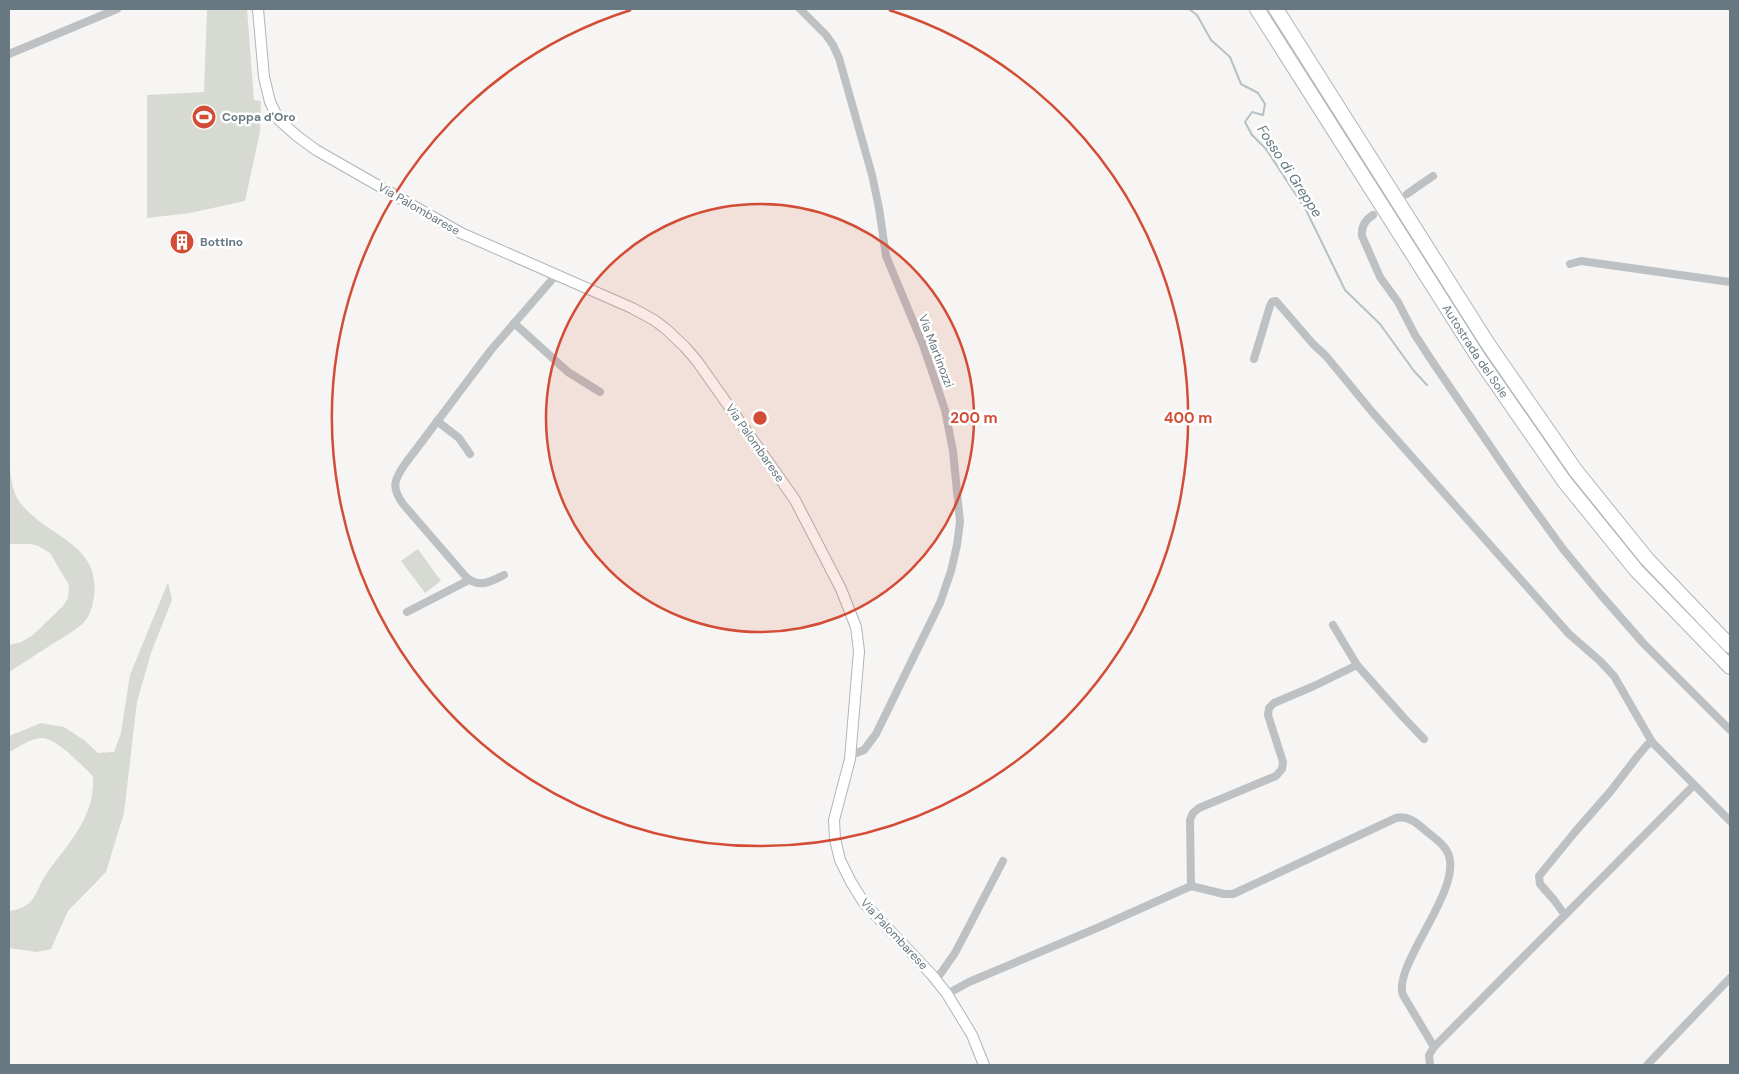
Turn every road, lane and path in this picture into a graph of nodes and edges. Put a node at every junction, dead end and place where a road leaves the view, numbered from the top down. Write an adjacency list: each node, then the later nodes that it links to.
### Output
1 (118, 9): 6 (street)
2 (258, 9): 11 (main road, Via Palombarese)
3 (800, 9): 28 (street, Via Martinozzi)
4 (1257, 9): 24 (highway, Autostrada del Sole)
5 (1276, 9): 22 (highway, Autostrada del Sole)
6 (9, 54)
7 (1433, 176): 8 (street)
8 (1407, 194)
9 (1373, 215): 25 (street)
10 (1570, 264): 12 (street)
11 (556, 275): 13 (street); 28 (main road, Via Palombarese)
12 (1730, 282)
13 (514, 323): 15 (street); 16 (street)
14 (1254, 360): 27 (street)
15 (600, 392)
16 (437, 421): 17 (street); 19 (street)
17 (470, 454)
18 (504, 575): 19 (street)
19 (469, 580): 20 (street)
20 (407, 612)
21 (1333, 625): 23 (street)
22 (1730, 646)
23 (1357, 665): 26 (street); 32 (street)
24 (1730, 667)
25 (1730, 730)
26 (1424, 739)
27 (1652, 742): 29 (street); 33 (street)
28 (851, 754): 35 (main road, Via Palombarese)
29 (1694, 784): 30 (street); 33 (street)
30 (1730, 820)
31 (1003, 861): 35 (street)
32 (1191, 886): 36 (street); 37 (street)
33 (1565, 915): 37 (street)
34 (1730, 978): 40 (street)
35 (936, 980): 36 (main road, Via Palombarese)
36 (946, 994): 38 (main road, Via Palombarese)
37 (1434, 1047): 39 (street)
38 (984, 1065)
39 (1430, 1065)
40 (1646, 1065)

